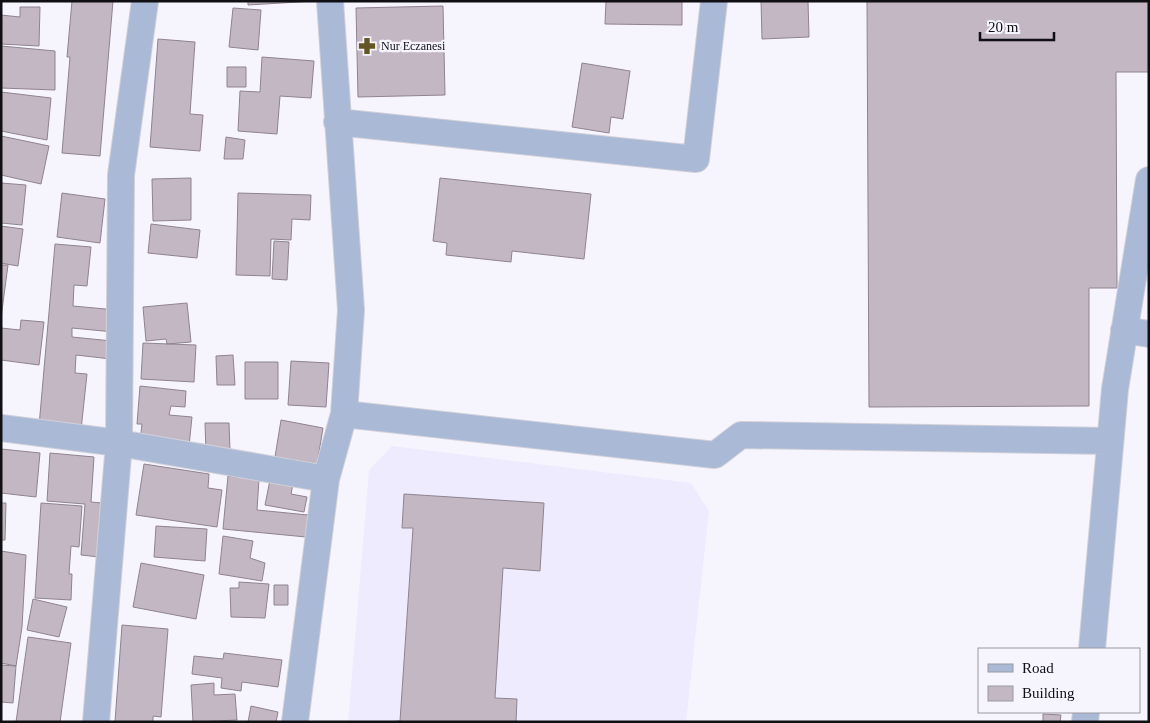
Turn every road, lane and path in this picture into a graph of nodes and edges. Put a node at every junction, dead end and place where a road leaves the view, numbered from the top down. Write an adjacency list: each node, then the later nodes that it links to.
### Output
1 (145, 1): 10 (street)
2 (330, 1): 4 (street)
3 (714, 1): 4 (street)
4 (337, 122): 7 (street)
5 (1149, 180): 6 (street)
6 (1137, 332): 9 (street)
7 (344, 414): 9 (street); 11 (street)
8 (1, 428): 10 (street)
9 (1110, 441): 12 (street)
10 (119, 443): 11 (street); 13 (street)
11 (326, 479): 14 (street)
12 (1092, 648)
13 (96, 722)
14 (295, 722)

